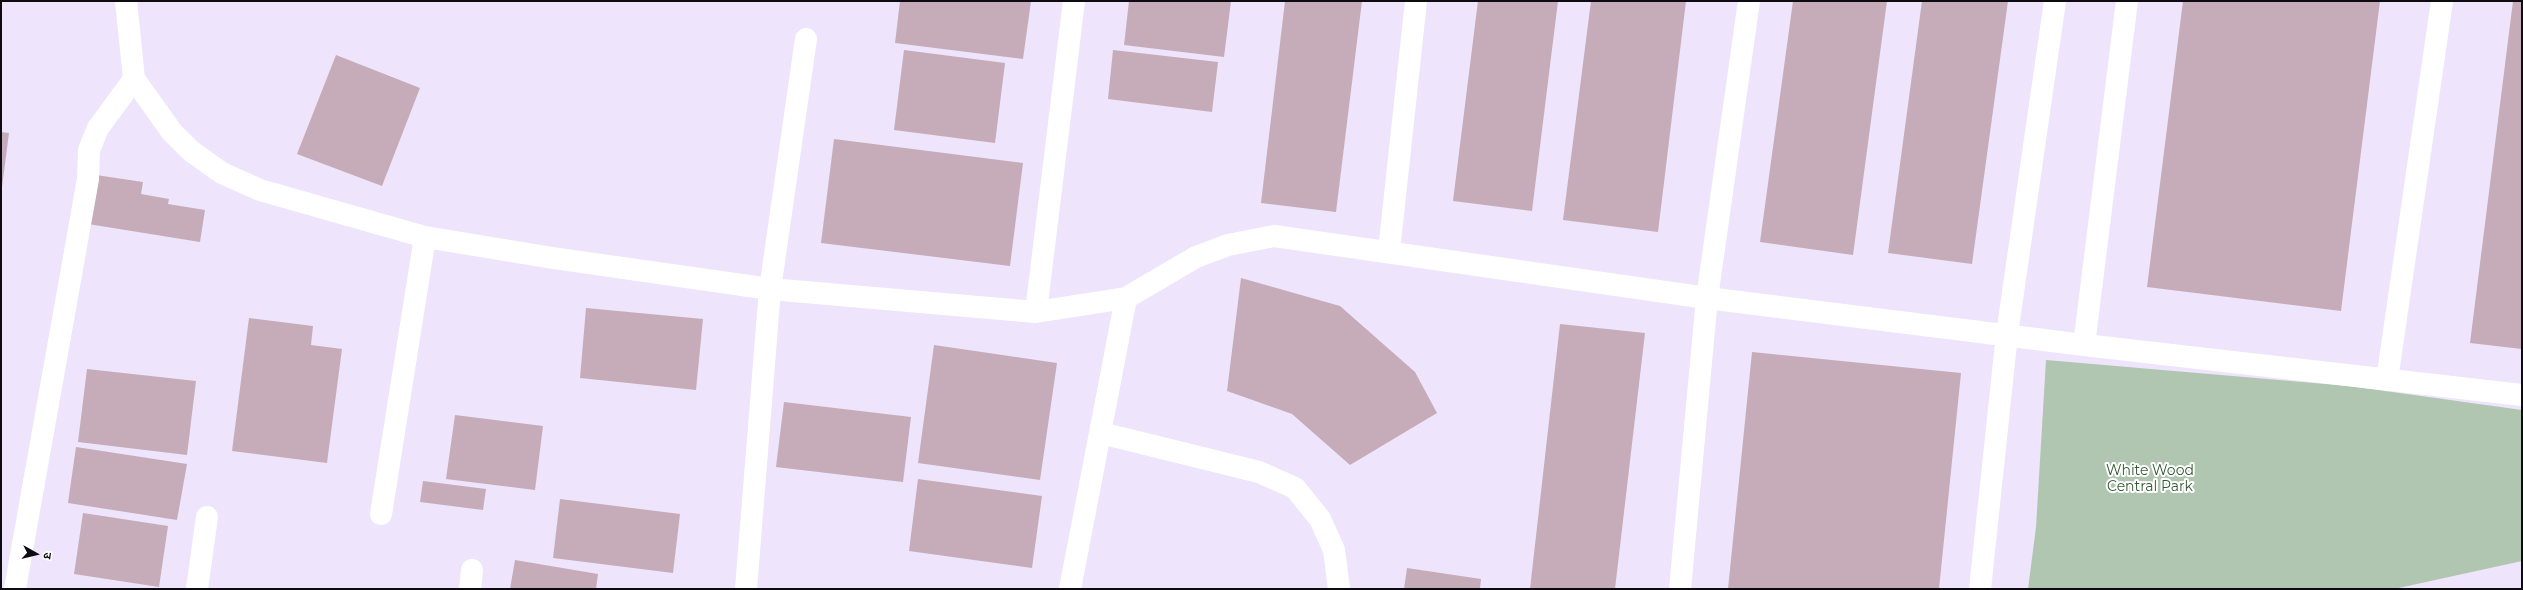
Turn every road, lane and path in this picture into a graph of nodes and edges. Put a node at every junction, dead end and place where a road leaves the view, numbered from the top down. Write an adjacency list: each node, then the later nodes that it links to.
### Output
1 (126, 1): 9 (street)
2 (1074, 1): 15 (street)
3 (1416, 1): 11 (street)
4 (1749, 1): 14 (street)
5 (2055, 1): 16 (street)
6 (2127, 1): 17 (street)
7 (2442, 1): 18 (street)
8 (806, 39): 12 (street)
9 (134, 79): 10 (street); 23 (street)
10 (425, 237): 12 (street); 21 (street)
11 (1390, 251): 13 (street); 14 (street)
12 (770, 289): 15 (street); 25 (street)
13 (1126, 298): 15 (street); 20 (street)
14 (1707, 298): 16 (street); 28 (street)
15 (1036, 312)
16 (2007, 334): 17 (street); 29 (street)
17 (2084, 344): 18 (street)
18 (2387, 380): 19 (street)
19 (2522, 394)
20 (1101, 433): 26 (street); 27 (street)
21 (381, 514)
22 (207, 517): 24 (street)
23 (15, 589)
24 (197, 589)
25 (746, 589)
26 (1070, 589)
27 (1338, 589)
28 (1680, 589)
29 (1980, 589)

